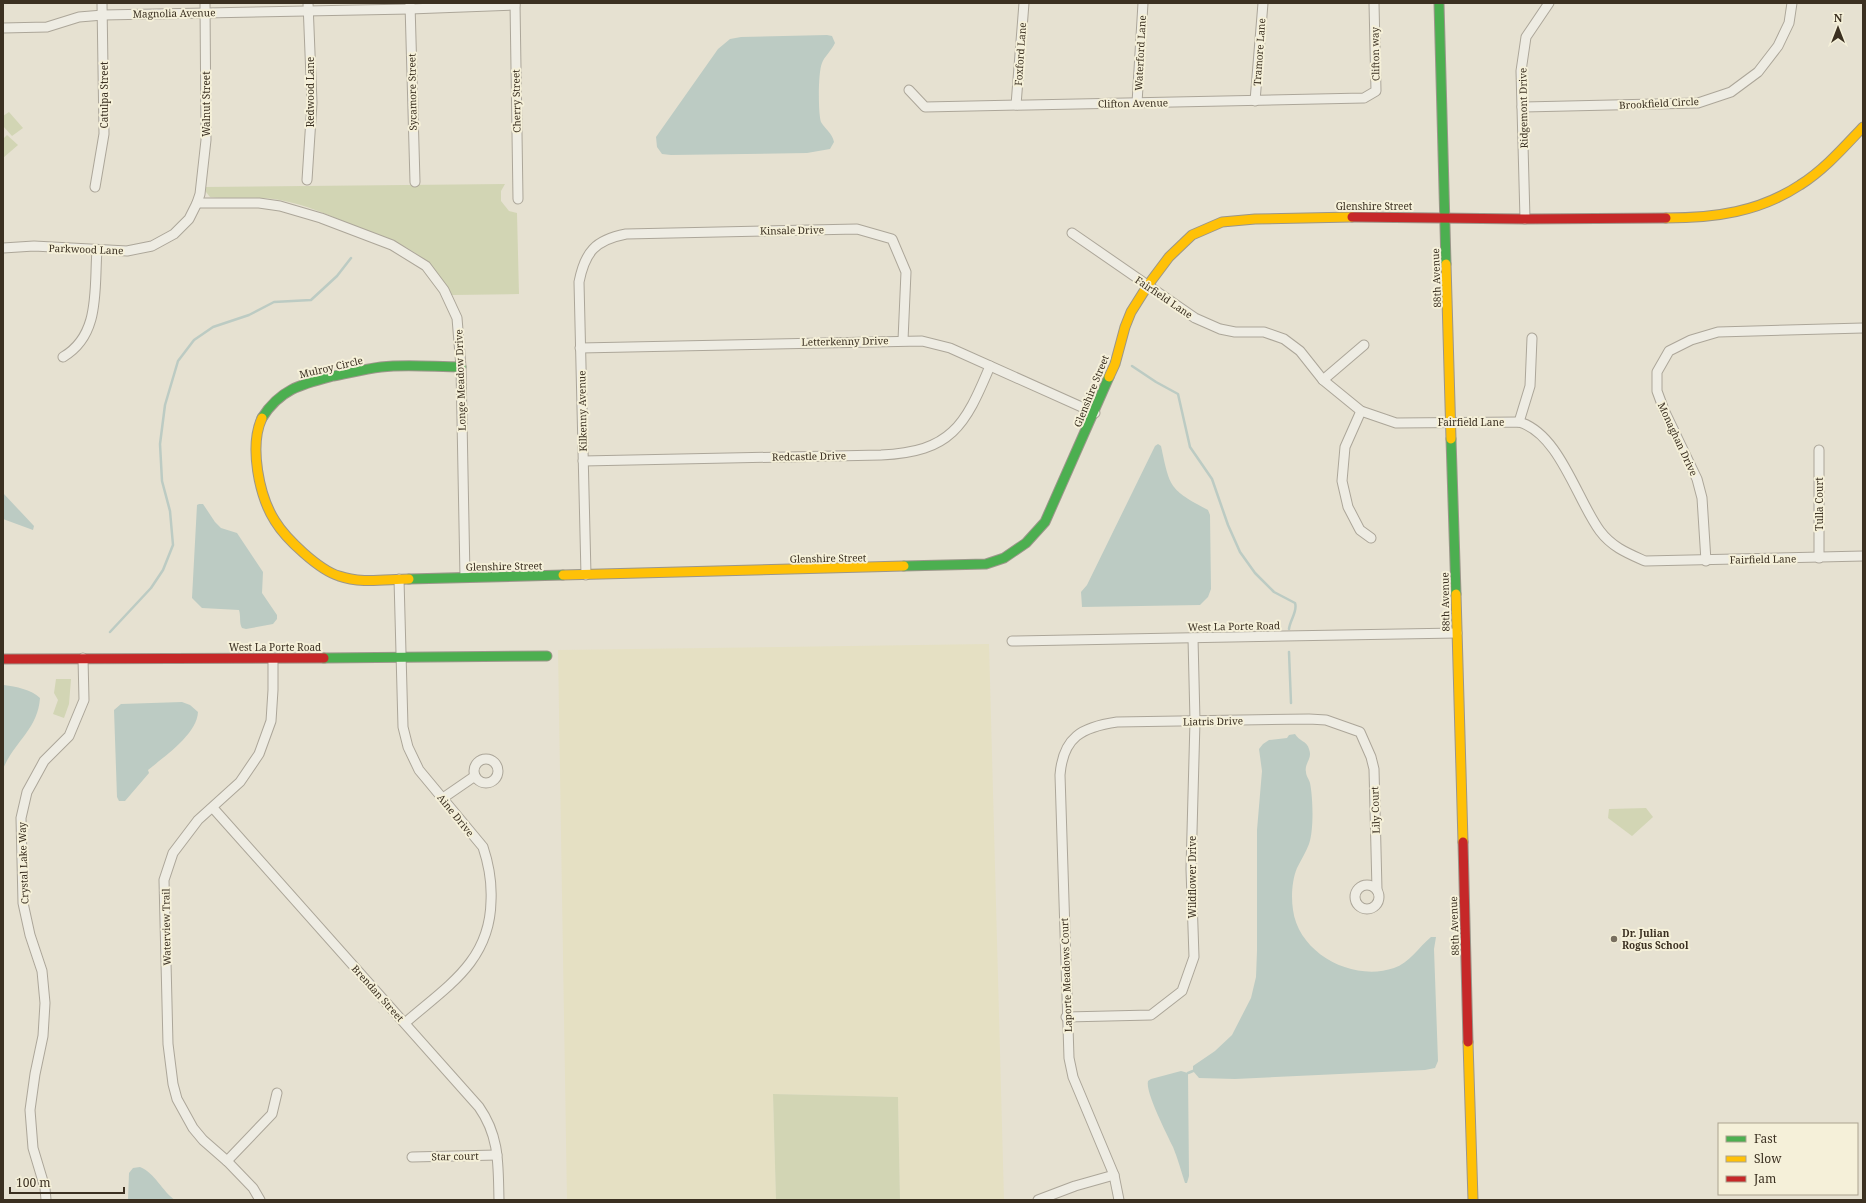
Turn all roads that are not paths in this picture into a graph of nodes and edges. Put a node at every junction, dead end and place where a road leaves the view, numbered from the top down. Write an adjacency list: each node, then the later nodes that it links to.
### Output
1 (102, 3): 13 (street, Catulpa Street)
2 (1024, 3): 19 (street, Foxford Lane)
3 (1143, 3): 18 (street, Waterford Lane)
4 (1263, 3): 17 (street, Tramore Lane)
5 (1374, 3): 16 (street, Clifton way)
6 (1439, 3): 27 (street, 88th Avenue)
7 (1549, 3): 20 (street, Ridgemont Drive)
8 (1792, 3): 20 (street, Brookfield Circle)
9 (515, 4): 10 (street, Magnolia Avenue); 25 (street, Cherry Street)
10 (410, 6): 11 (street, Magnolia Avenue); 23 (street, Sycamore Street)
11 (308, 7): 12 (street, Magnolia Avenue); 22 (street, Redwood Lane)
12 (205, 8): 13 (street, Magnolia Avenue); 26 (street, Walnut Street)
13 (103, 15): 14 (street, Magnolia Avenue); 24 (street, Catulpa Street)
14 (3, 28)
15 (909, 90): 19 (street, Clifton Avenue)
16 (1364, 98): 17 (street, Clifton Avenue)
17 (1255, 101): 18 (street, Clifton Avenue)
18 (1137, 103): 19 (street, Clifton Avenue)
19 (1016, 105)
20 (1522, 107): 28 (street, Ridgemont Drive)
21 (1863, 127): 28 (street, Glenshire Street)
22 (307, 180)
23 (415, 182)
24 (95, 187)
25 (518, 199)
26 (197, 203): 31 (street, Parkwood Lane); 41 (street, Longe Meadow Drive)
27 (1444, 218): 28 (street, Glenshire Street); 33 (street, Glenshire Street); 45 (street, 88th Avenue)
28 (1525, 219)
29 (1072, 233): 33 (street, Fairfield Lane)
30 (3, 248): 31 (street, Parkwood Lane)
31 (97, 250): 39 (street)
32 (591, 250): 36 (street, Kinsale Drive); 38 (street, Kilkenny Avenue)
33 (1148, 285): 42 (street, Fairfield Lane); 44 (street, Glenshire Street)
34 (1863, 328): 52 (street, Monaghan Drive)
35 (1532, 338): 46 (street)
36 (903, 340): 38 (street, Letterkenny Drive); 40 (street, Letterkenny Drive)
37 (1364, 345): 42 (street)
38 (580, 348): 48 (street, Kilkenny Avenue)
39 (64, 357)
40 (990, 366): 44 (street, Letterkenny Drive); 48 (street, Redcastle Drive)
41 (461, 367): 54 (street, Longe Meadow Drive); 56 (street, Mulroy Circle)
42 (1323, 380): 43 (street, Fairfield Lane)
43 (1361, 411): 45 (street, Fairfield Lane); 49 (street)
44 (1095, 413): 53 (street, Glenshire Street)
45 (1452, 422): 46 (street, Fairfield Lane); 57 (street, 88th Avenue)
46 (1519, 422): 52 (street, Fairfield Lane)
47 (1819, 450): 51 (street, Tulla Court)
48 (583, 461): 53 (street, Kilkenny Avenue)
49 (1371, 538)
50 (1863, 556): 51 (street, Fairfield Lane)
51 (1819, 558): 52 (street, Fairfield Lane)
52 (1706, 560)
53 (586, 575): 54 (street, Glenshire Street)
54 (465, 577): 55 (street, Glenshire Street)
55 (399, 579): 56 (street, Glenshire Street); 62 (street, Aine Drive)
56 (357, 580)
57 (1457, 633): 58 (street, West La Porte Road); 84 (street, 88th Avenue)
58 (1194, 638): 59 (street, West La Porte Road); 65 (street, Wildflower Drive)
59 (1012, 641)
60 (547, 656): 62 (street, West La Porte Road)
61 (83, 658): 63 (street, West La Porte Road); 64 (street, West La Porte Road); 79 (street, Crystal Lake Way)
62 (401, 658): 64 (street, West La Porte Road); 69 (street, Aine Drive)
63 (3, 659)
64 (273, 659): 70 (street, Waterview Trail)
65 (1195, 721): 66 (street, Liatris Drive); 67 (street, Liatris Drive); 72 (street, Wildflower Drive)
66 (1360, 732): 71 (street, Lily Court)
67 (1070, 742): 72 (street, Laporte Meadows Court)
68 (475, 776): 69 (street)
69 (443, 798): 73 (street, Aine Drive)
70 (213, 808): 73 (street, Brendan Street); 77 (street, Waterview Trail)
71 (1377, 890)
72 (1066, 1017): 78 (street, Laporte Meadows Court)
73 (405, 1023): 75 (street, Brendan Street)
74 (277, 1094): 77 (street)
75 (497, 1155): 76 (street, Star court); 81 (street, Brendan Street)
76 (412, 1157)
77 (227, 1161): 80 (street, Waterview Trail)
78 (1114, 1175): 82 (street); 83 (street, Laporte Meadows Court)
79 (46, 1200)
80 (260, 1200)
81 (499, 1200)
82 (1038, 1200)
83 (1119, 1200)
84 (1473, 1200)

